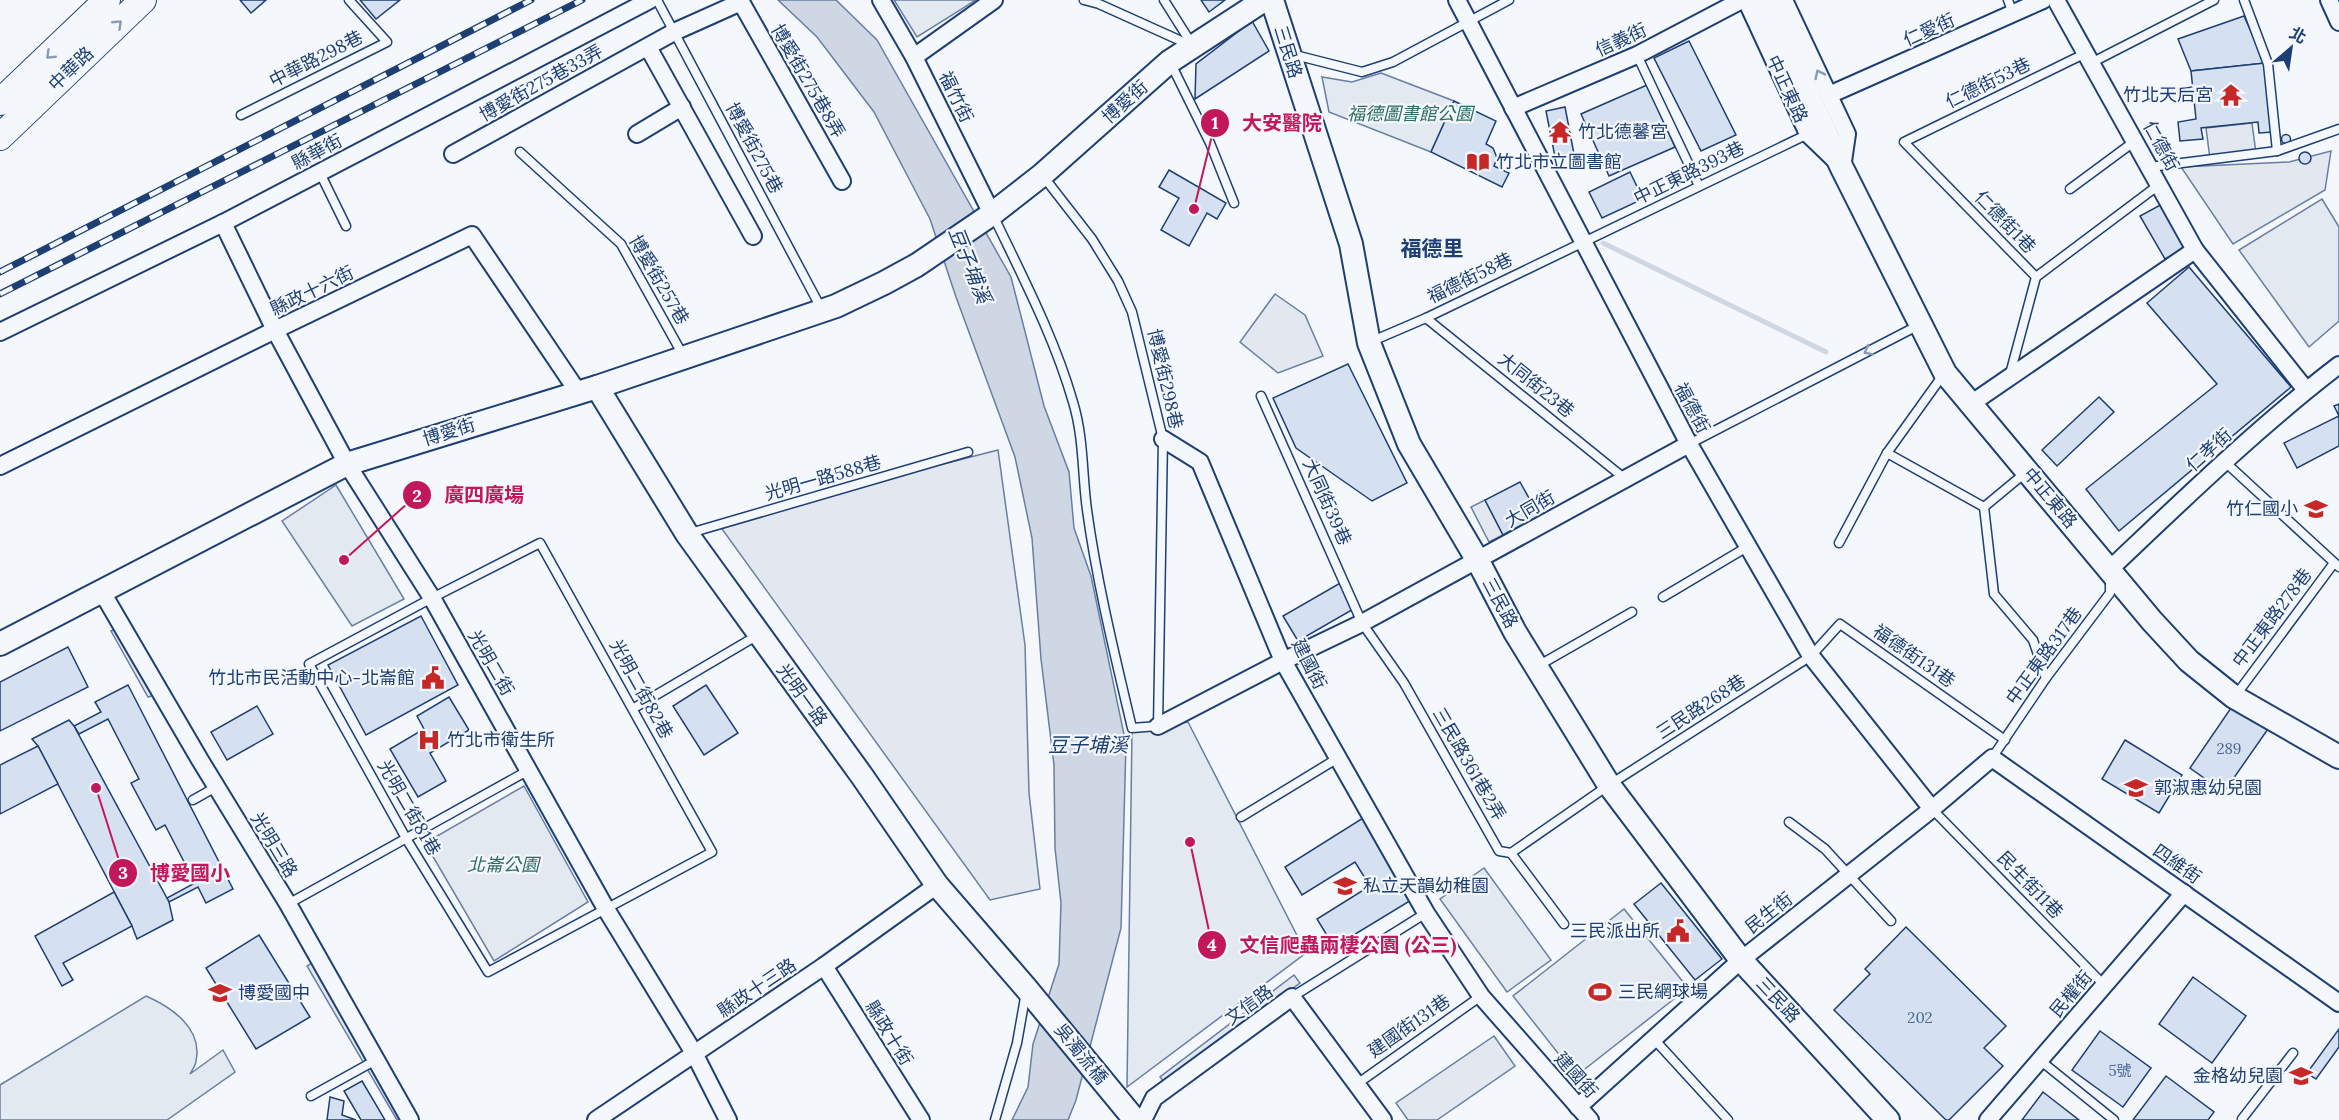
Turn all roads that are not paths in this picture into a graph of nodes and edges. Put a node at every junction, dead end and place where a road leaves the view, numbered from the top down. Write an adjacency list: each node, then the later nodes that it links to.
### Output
1 (107, 0): 34 (main road, 中華路, one-way to 34)
2 (143, 0): 41 (main road, 中華路, one-way to 2)
3 (349, 0): 37 (lane, 中華路298巷)
4 (650, 0): 49 (street, 縣華街)
5 (657, 0): 25 (lane, 博愛街275巷)
6 (881, 0): 30 (street, 福竹街)
7 (994, 0): 30 (street)
8 (1084, 0): 26 (lane)
9 (1164, 0): 26 (lane)
10 (1264, 0): 26 (street, 博愛街)
11 (1272, 0): 28 (street, 三民路)
12 (1457, 0): 23 (street, 福德街)
13 (1509, 0): 23 (lane)
14 (1744, 0): 29 (street, 信義街); 40 (street, 中正東路)
15 (1764, 0): 48 (street)
16 (1784, 0): 33 (street, 中正東路, one-way to 16)
17 (2043, 0): 22 (street, 仁愛街)
18 (2056, 0): 31 (street, 仁德街)
19 (2214, 0): 31 (lane, 仁德街53巷)
20 (2244, 0): 44 (lane)
21 (2329, 0): 24 (street)
22 (2010, 7): 33 (street, 仁愛街)
23 (1469, 22): 28 (lane); 36 (street, 福德街)
24 (2339, 22)
25 (674, 32): 27 (street, 博愛街275巷33弄); 51 (street, 博愛街275巷8弄); 63 (lane, 博愛街275巷)
26 (1193, 46): 32 (street, 博愛街)
27 (648, 47): 35 (street); 46 (street, 博愛街275巷33弄)
28 (1289, 53): 68 (street, 三民路)
29 (1637, 56): 36 (street, 信義街); 53 (lane)
30 (914, 57): 56 (street, 福竹街)
31 (2089, 58): 42 (street, 仁德街); 43 (lane, 仁德街53巷)
32 (1170, 62): 50 (street, 博愛街); 55 (lane)
33 (1829, 95): 48 (street, 中正東路)
34 (0, 102)
35 (682, 107): 39 (street); 59 (street)
36 (1513, 108): 60 (street, 福德街)
37 (241, 115)
38 (2339, 129): 44 (lane)
39 (637, 134)
40 (1808, 134): 48 (street, 中正東路); 53 (lane, 中正東路393巷)
41 (0, 137)
42 (2136, 141): 47 (street, 仁德街); 54 (lane)
43 (1904, 142): 62 (lane, 仁德街1巷)
44 (2277, 151): 47 (lane)
45 (520, 152): 69 (lane, 博愛街257巷)
46 (453, 154)
47 (2150, 166): 52 (street, 仁德街)
48 (1842, 168): 65 (street, 中正東路)
49 (320, 173): 57 (street, 縣華街); 58 (lane)
50 (1042, 175): 56 (street, 博愛街); 77 (lane, 博愛街298巷)
51 (842, 181)
52 (2160, 184): 61 (street, 仁德街); 62 (lane)
53 (1698, 186): 60 (lane, 中正東路393巷)
54 (2070, 189)
55 (1234, 203)
56 (992, 214): 63 (street, 博愛街); 107 (lane)
57 (223, 223): 66 (street, 光明二街); 67 (street, 縣華街)
58 (346, 226)
59 (753, 236)
60 (1584, 241): 64 (lane, 福德街58巷); 78 (street, 福德街)
61 (2195, 250): 72 (street); 74 (street, 仁德街)
62 (2036, 277): 72 (lane, 仁德街1巷)
63 (822, 311): 69 (street, 博愛街)
64 (1426, 318): 68 (lane, 福德街58巷); 85 (lane, 大同街23巷)
65 (1919, 324): 71 (street, 中正東路); 78 (lane, 大同街, one-way to 78)
66 (275, 330): 73 (street, 縣政十六街); 82 (street, 光明二街); 83 (street, 縣政十六街)
67 (0, 332)
68 (1369, 343): 90 (street, 三民路)
69 (684, 357): 73 (street, 博愛街)
70 (2339, 364): 74 (street, 仁孝街)
71 (1945, 372): 76 (street, 中正東路); 80 (lane)
72 (2009, 378): 76 (street)
73 (588, 389): 82 (street, 博愛街); 87 (street, 光明一路)
74 (2306, 390): 81 (street, 仁孝街)
75 (1261, 396): 97 (lane, 大同街39巷)
76 (1972, 403): 84 (street, 中正東路)
77 (1163, 439): 101 (street, 建國街); 107 (lane, 博愛街298巷)
78 (1689, 444): 85 (street, 大同街); 89 (street, 福德街)
79 (968, 452): 87 (lane, 光明一路588巷)
80 (1887, 453): 86 (lane); 88 (lane)
81 (2224, 460): 91 (lane, 中正東路278巷); 92 (street, 仁孝街)
82 (347, 464): 93 (street, 博愛街); 95 (street, 光明二街)
83 (0, 466)
84 (2028, 470): 86 (lane); 92 (street, 中正東路)
85 (1624, 478): 90 (street, 大同街)
86 (1984, 507): 103 (lane)
87 (687, 534): 98 (street, 光明一路)
88 (1839, 543)
89 (1747, 547): 94 (lane); 100 (street, 福德街)
90 (1478, 561): 97 (street, 大同街); 102 (street, 三民路)
91 (2336, 565): 105 (lane, 中正東路278巷)
92 (2110, 569): 103 (lane, 中正東路317巷); 105 (street, 中正東路)
93 (102, 592): 99 (street, 博愛街); 114 (street, 光明三路)
94 (1664, 597)
95 (432, 598): 106 (lane, 光明二街82巷); 112 (street, 光明二街); 119 (lane, 光明二街81巷)
96 (1632, 612): 102 (lane)
97 (1362, 623): 101 (street, 大同街); 104 (lane, 大同街39巷)
98 (759, 635): 106 (lane); 122 (street, 光明一路)
99 (0, 644)
100 (1810, 656): 108 (lane, 福德街131巷); 113 (lane, 三民路268巷); 116 (street, 福德街)
101 (1283, 661): 107 (street, 大同街); 110 (street, 建國街)
102 (1536, 667): 113 (street, 三民路)
103 (2046, 678): 108 (lane, 中正東路317巷)
104 (1404, 683): 120 (lane, 三民路361巷2弄)
105 (2234, 698): 109 (street, 中正東路)
106 (634, 708): 125 (lane, 光明二街82巷)
107 (1158, 726)
108 (2004, 740): 111 (lane, 中正東路317巷)
109 (2339, 757)
110 (1338, 758): 117 (lane); 126 (street, 建國街)
111 (1992, 758): 116 (street, 民生街); 123 (street, 四維街)
112 (529, 770): 119 (lane); 125 (street, 光明二街)
113 (1609, 785): 120 (lane, 三民路268巷); 129 (street, 三民路)
114 (216, 787): 115 (lane); 124 (street, 光明三路)
115 (193, 800)
116 (1932, 809): 121 (street, 民生街); 131 (lane, 民生街11巷)
117 (1241, 817)
118 (1789, 822): 121 (lane)
119 (407, 840): 124 (lane); 125 (lane, 光明二街81巷)
120 (1511, 852): 128 (lane)
121 (1849, 875): 127 (lane); 129 (street, 民生街)
122 (937, 885): 130 (street, 縣政十三路); 132 (street, 光明一路)
123 (2184, 893): 131 (street, 民權街); 135 (street, 四維街)
124 (288, 904): 139 (street, 光明三路)
125 (606, 909): 137 (street, 光明二街)
126 (1425, 913): 133 (street, 建國街); 134 (lane)
127 (1891, 921)
128 (1564, 924)
129 (1741, 960): 136 (street, 民生街); 154 (street, 三民路)
130 (824, 966): 137 (street, 縣政十三路); 147 (street, 縣政十街)
131 (2104, 985): 140 (street, 民權街)
132 (1026, 988): 148 (lane); 149 (street, 吳濁流橋)
133 (1481, 996): 141 (lane, 建國街131巷); 143 (street, 建國街)
134 (1292, 997): 141 (street, 文信路); 150 (street, 文信路)
135 (2339, 1003)
136 (1653, 1038): 143 (street, 民生街); 153 (lane)
137 (694, 1053): 145 (street, 縣政十三路); 146 (street, 光明二街)
138 (2293, 1053): 157 (lane)
139 (376, 1060): 142 (lane); 144 (street, 光明三路)
140 (2041, 1060): 155 (street, 民權街); 156 (lane)
141 (1357, 1083): 151 (street, 文信路)
142 (311, 1096)
143 (1578, 1107): 152 (street, 建國街)
144 (410, 1120)
145 (596, 1120)
146 (728, 1120)
147 (921, 1120)
148 (995, 1120)
149 (1135, 1120)
150 (1143, 1120)
151 (1383, 1120)
152 (1590, 1120)
153 (1728, 1120)
154 (1888, 1120)
155 (1988, 1120)
156 (2114, 1120)
157 (2243, 1120)

